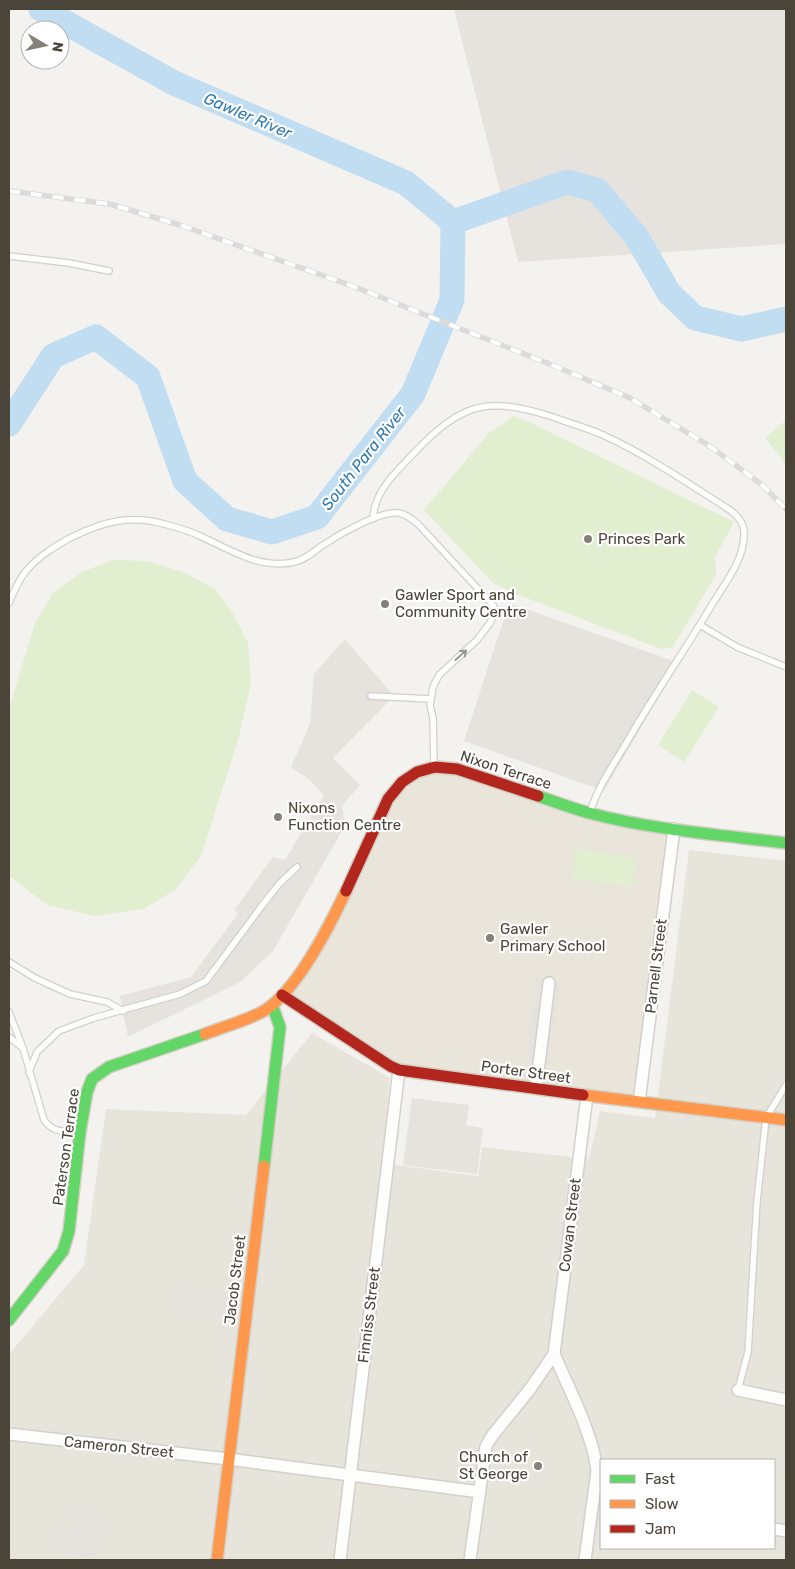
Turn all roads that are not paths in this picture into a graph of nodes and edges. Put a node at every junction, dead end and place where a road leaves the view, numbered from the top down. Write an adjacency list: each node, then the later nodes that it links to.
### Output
1 (9, 256): 2 (lane)
2 (109, 271)
3 (373, 518): 4 (lane); 5 (lane); 8 (lane, one-way to 3)
4 (9, 602)
5 (700, 625): 6 (lane); 10 (lane)
6 (786, 667)
7 (371, 696): 8 (lane)
8 (431, 700): 9 (lane)
9 (434, 766): 10 (street, Nixon Terrace); 16 (street)
10 (589, 814): 11 (street, Nixon Terrace)
11 (674, 829): 12 (street, Nixon Terrace); 27 (street, Parnell Street)
12 (786, 842)
13 (298, 867): 18 (lane)
14 (9, 962): 18 (lane)
15 (549, 983): 25 (street)
16 (282, 995): 17 (street, Paterson Terrace); 22 (street, Porter Street)
17 (272, 1005): 30 (street, Paterson Terrace); 36 (street, Jacob Street)
18 (123, 1011): 23 (lane)
19 (9, 1012): 21 (lane)
20 (9, 1037): 21 (lane)
21 (23, 1048): 23 (lane)
22 (399, 1070): 25 (street, Porter Street); 37 (street, Finniss Street)
23 (29, 1072): 30 (lane)
24 (786, 1084): 28 (lane)
25 (536, 1088): 26 (street, Porter Street)
26 (587, 1096): 27 (street, Porter Street); 32 (street, Cowan Street)
27 (639, 1102): 28 (street, Porter Street)
28 (766, 1118): 29 (street, Porter Street); 33 (lane)
29 (786, 1120)
30 (80, 1132): 31 (street, Paterson Terrace)
31 (9, 1320)
32 (554, 1354): 38 (street); 39 (street)
33 (738, 1390): 34 (street)
34 (786, 1400)
35 (9, 1434): 36 (street, Cameron Street)
36 (228, 1459): 37 (street, Cameron Street); 40 (street, Jacob Street)
37 (350, 1476): 38 (street); 41 (street, Finniss Street)
38 (480, 1492): 42 (street)
39 (597, 1506): 43 (street)
40 (217, 1560)
41 (340, 1560)
42 (470, 1560)
43 (585, 1560)

